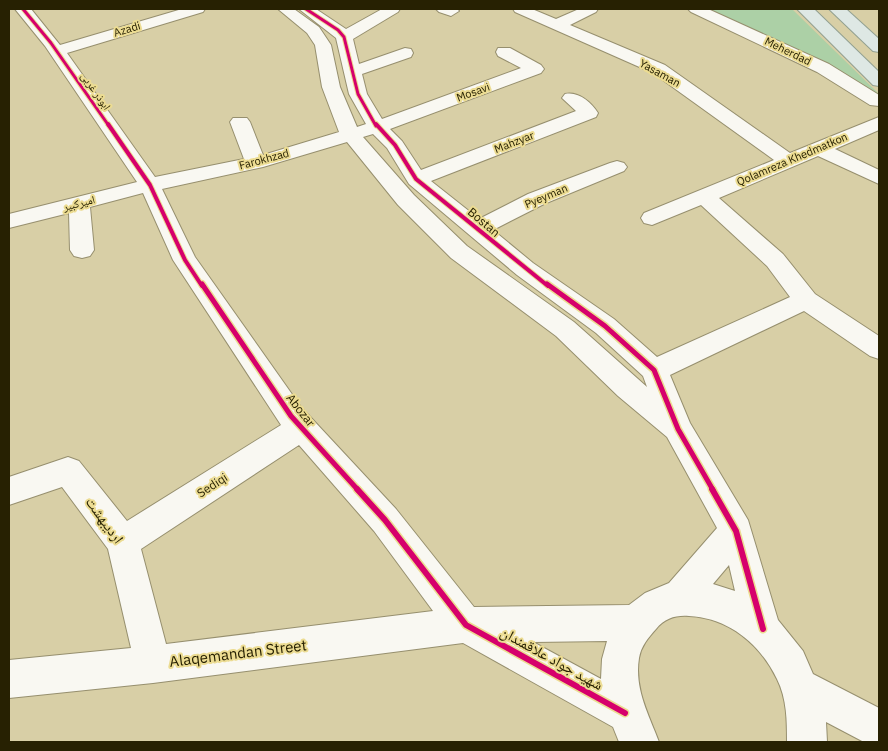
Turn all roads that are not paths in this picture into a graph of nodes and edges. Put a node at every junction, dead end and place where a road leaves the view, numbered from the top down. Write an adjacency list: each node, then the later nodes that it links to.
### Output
1 (24, 9): 12 (street); 16 (street, ابوذر غربی)
2 (198, 9): 11 (street, Azadi)
3 (284, 9): 26 (street)
4 (306, 9): 14 (street)
5 (393, 9): 14 (street)
6 (520, 9): 13 (street, Yasaman)
7 (591, 9): 13 (street)
8 (696, 9): 22 (street, Meherdad)
9 (805, 9): 20 (main road)
10 (838, 9): 15 (main road)
11 (168, 13): 16 (street, Azadi)
12 (9, 17)
13 (556, 25): 28 (street, Yasaman)
14 (344, 37): 19 (street, Bostan)
15 (879, 47)
16 (57, 51): 33 (street, ابوذر غربی)
17 (504, 52): 25 (street, Mosavi)
18 (405, 53): 19 (street)
19 (352, 72): 25 (street, Bostan)
20 (878, 75)
21 (570, 98): 32 (street, Mahzyar)
22 (876, 101)
23 (240, 122): 29 (street)
24 (879, 123): 27 (street, Qolamreza Khedmatkon)
25 (377, 127): 26 (street, Farokhzad); 32 (street, Bostan)
26 (350, 134): 29 (street, Farokhzad); 44 (street)
27 (817, 148): 28 (street, Qolamreza Khedmatkon); 31 (street)
28 (787, 160): 34 (street, Qolamreza Khedmatkon)
29 (256, 163): 33 (street, Farokhzad)
30 (617, 167): 38 (street, Pyeyman)
31 (879, 178)
32 (416, 179): 38 (street, Bostan)
33 (150, 185): 35 (street, امیرکبیر); 43 (street, Abozar)
34 (704, 196): 36 (street, Qolamreza Khedmatkon); 40 (street)
35 (79, 203): 37 (street, امیرکبیر); 39 (street)
36 (652, 218)
37 (9, 221)
38 (477, 229): 42 (street, Bostan)
39 (82, 250)
40 (806, 300): 41 (street); 42 (street)
41 (874, 338)
42 (654, 370): 44 (street, Bostan)
43 (302, 428): 47 (street, Sediqi); 50 (street, Abozar)
44 (678, 429): 46 (street)
45 (9, 491): 47 (street, اردیبهشت)
46 (736, 531): 48 (street); 51 (street)
47 (124, 542): 52 (street, اردیبهشت)
48 (679, 598): 49 (street, شهید جواد علاقمندان); 51 (street, شهید جواد علاقمندان)
49 (635, 623): 50 (street, شهید جواد علاقمندان); 55 (street, شهید جواد علاقمندان)
50 (466, 625): 52 (street, Alaqemandan Street); 55 (street, شهید جواد علاقمندان)
51 (763, 629): 54 (street, شهید جواد علاقمندان)
52 (153, 664): 53 (street, Alaqemandan Street)
53 (9, 680)
54 (802, 688): 56 (street); 57 (street, شهید جواد علاقمندان)
55 (632, 727)
56 (879, 729)
57 (807, 742)

